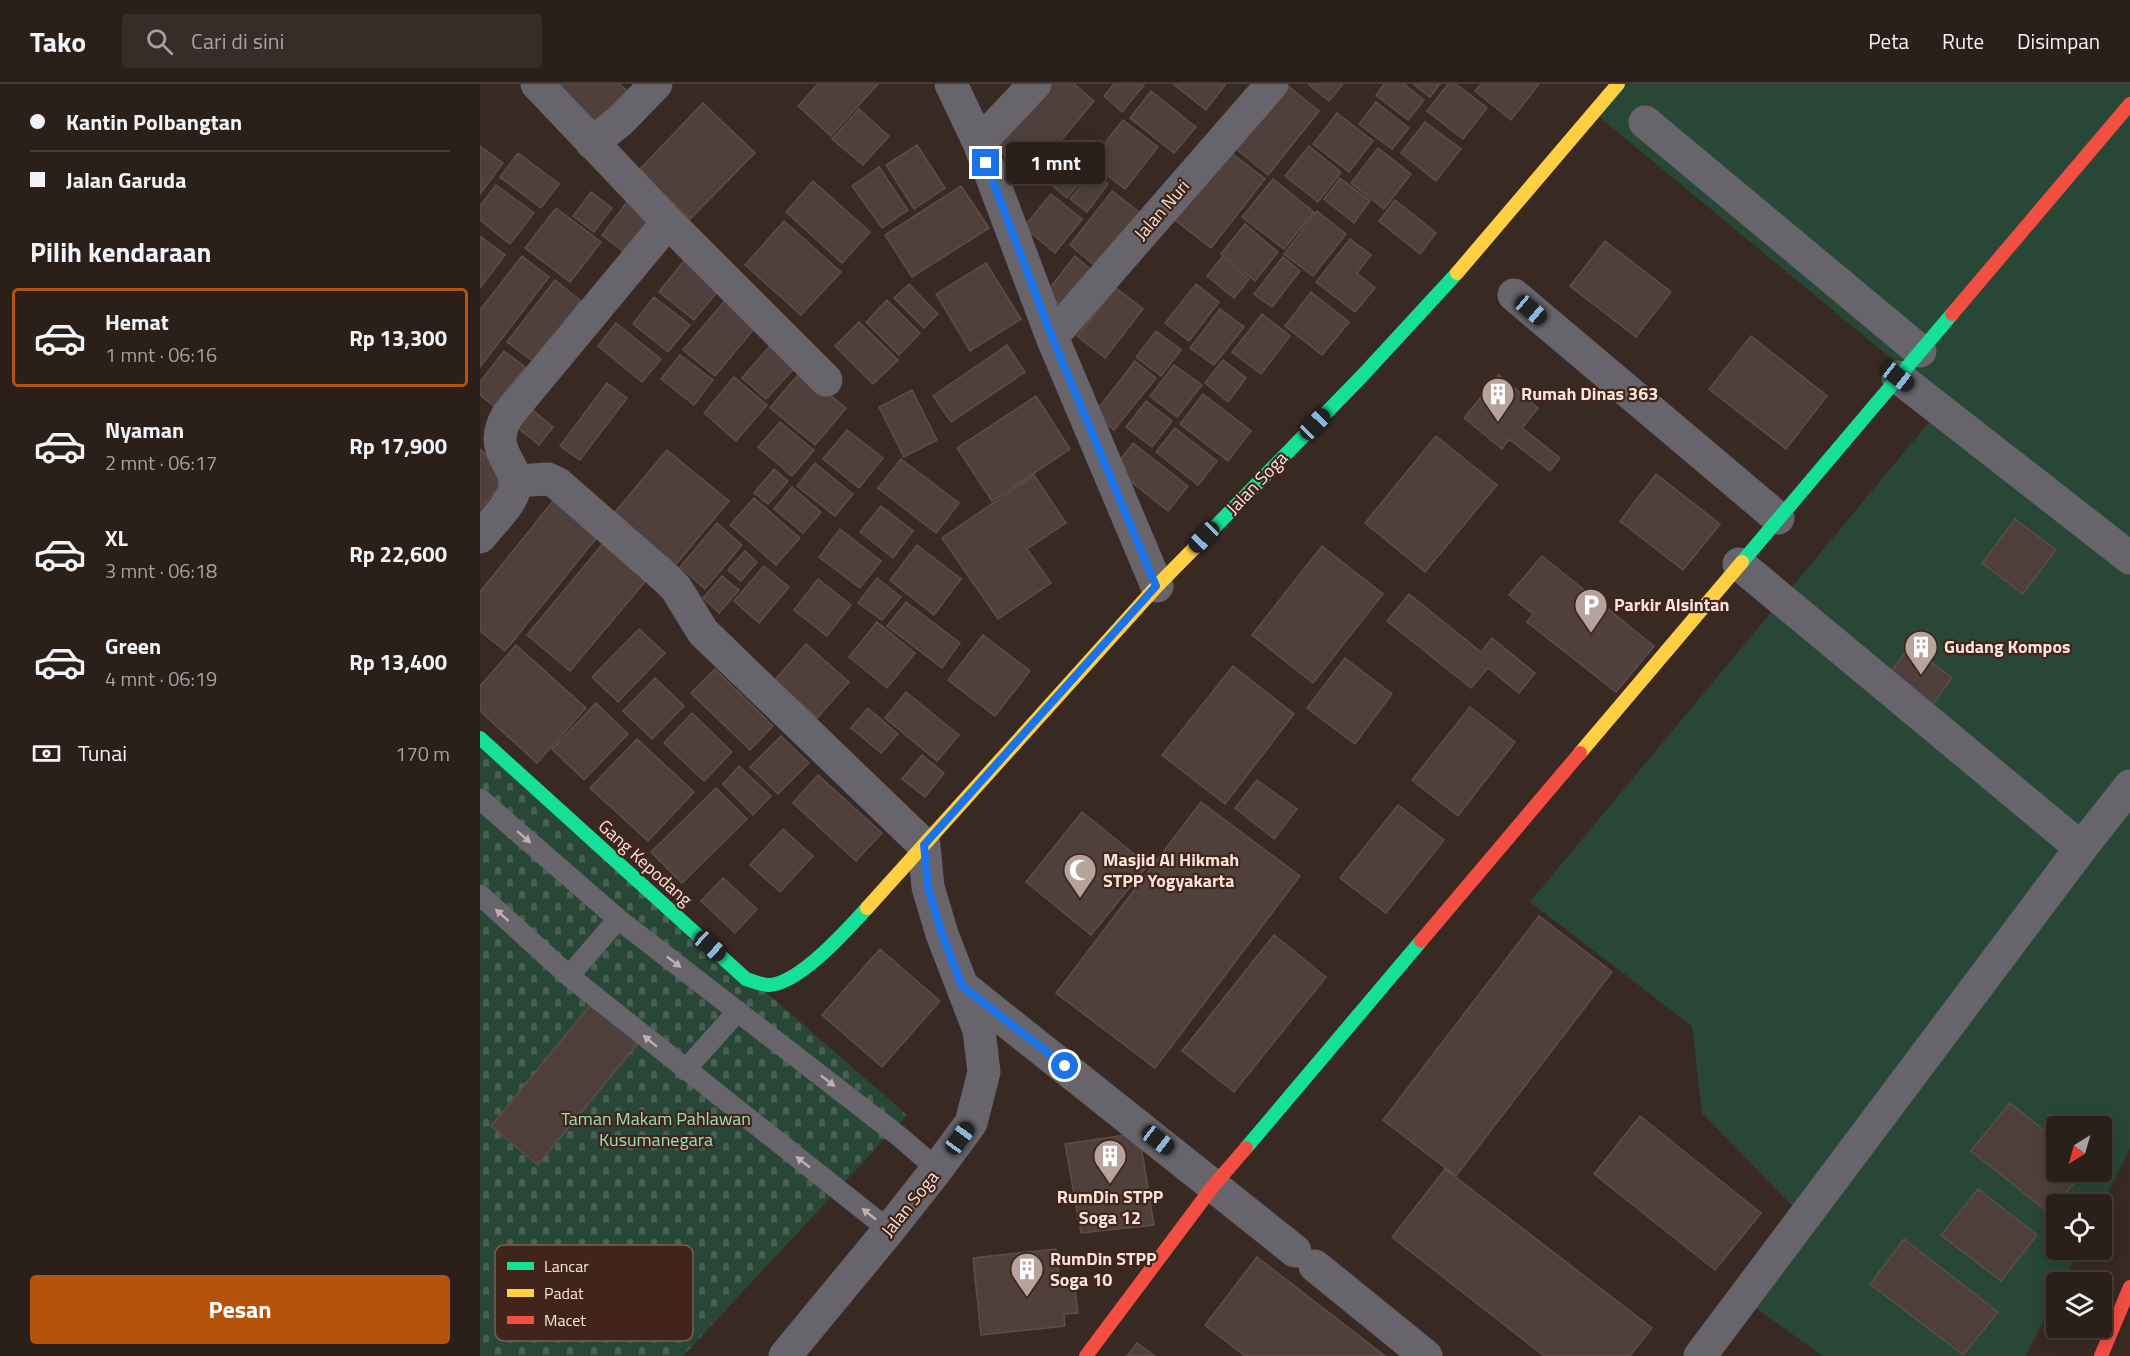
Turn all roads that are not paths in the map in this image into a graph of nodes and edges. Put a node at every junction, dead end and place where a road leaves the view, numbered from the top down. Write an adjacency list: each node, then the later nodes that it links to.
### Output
1 (537, 84): 9 (street)
2 (656, 84): 9 (street)
3 (951, 84): 10 (street)
4 (1035, 84): 10 (street)
5 (1272, 84): 13 (street, Jalan Nuri)
6 (1618, 84): 22 (street, Jalan Soga)
7 (2130, 104): 14 (street)
8 (1645, 122): 14 (street)
9 (592, 143): 11 (street)
10 (979, 144): 13 (street)
11 (668, 222): 16 (street); 17 (street)
12 (1514, 295): 18 (street)
13 (1052, 337): 22 (street)
14 (1920, 351): 15 (street)
15 (1898, 377): 18 (street); 20 (street)
16 (826, 380)
17 (515, 481): 19 (street); 26 (street)
18 (1778, 518): 21 (street)
19 (480, 537)
20 (2130, 558)
21 (1739, 564): 27 (street); 35 (street)
22 (1156, 586): 26 (street, Jalan Soga)
23 (480, 738): 26 (street, Gang Kepodang)
24 (2130, 786): 27 (street)
25 (480, 799): 29 (lane, one-way to 29)
26 (924, 845): 31 (street, Jalan Soga)
27 (2081, 848): 41 (street)
28 (480, 895): 30 (lane, one-way to 28)
29 (618, 919): 30 (lane); 32 (lane, one-way to 32)
30 (569, 976): 33 (lane, one-way to 30)
31 (962, 986): 34 (street, Jalan Soga); 35 (street)
32 (738, 1011): 33 (lane); 34 (lane, one-way to 34)
33 (685, 1070): 36 (lane, one-way to 33)
34 (937, 1170): 36 (street, Jalan Soga)
35 (1214, 1185): 39 (street); 40 (street)
36 (889, 1230): 38 (street, Jalan Soga)
37 (2130, 1287): 42 (street)
38 (785, 1356)
39 (1086, 1356)
40 (1426, 1356)
41 (1700, 1356)
42 (2101, 1356)

